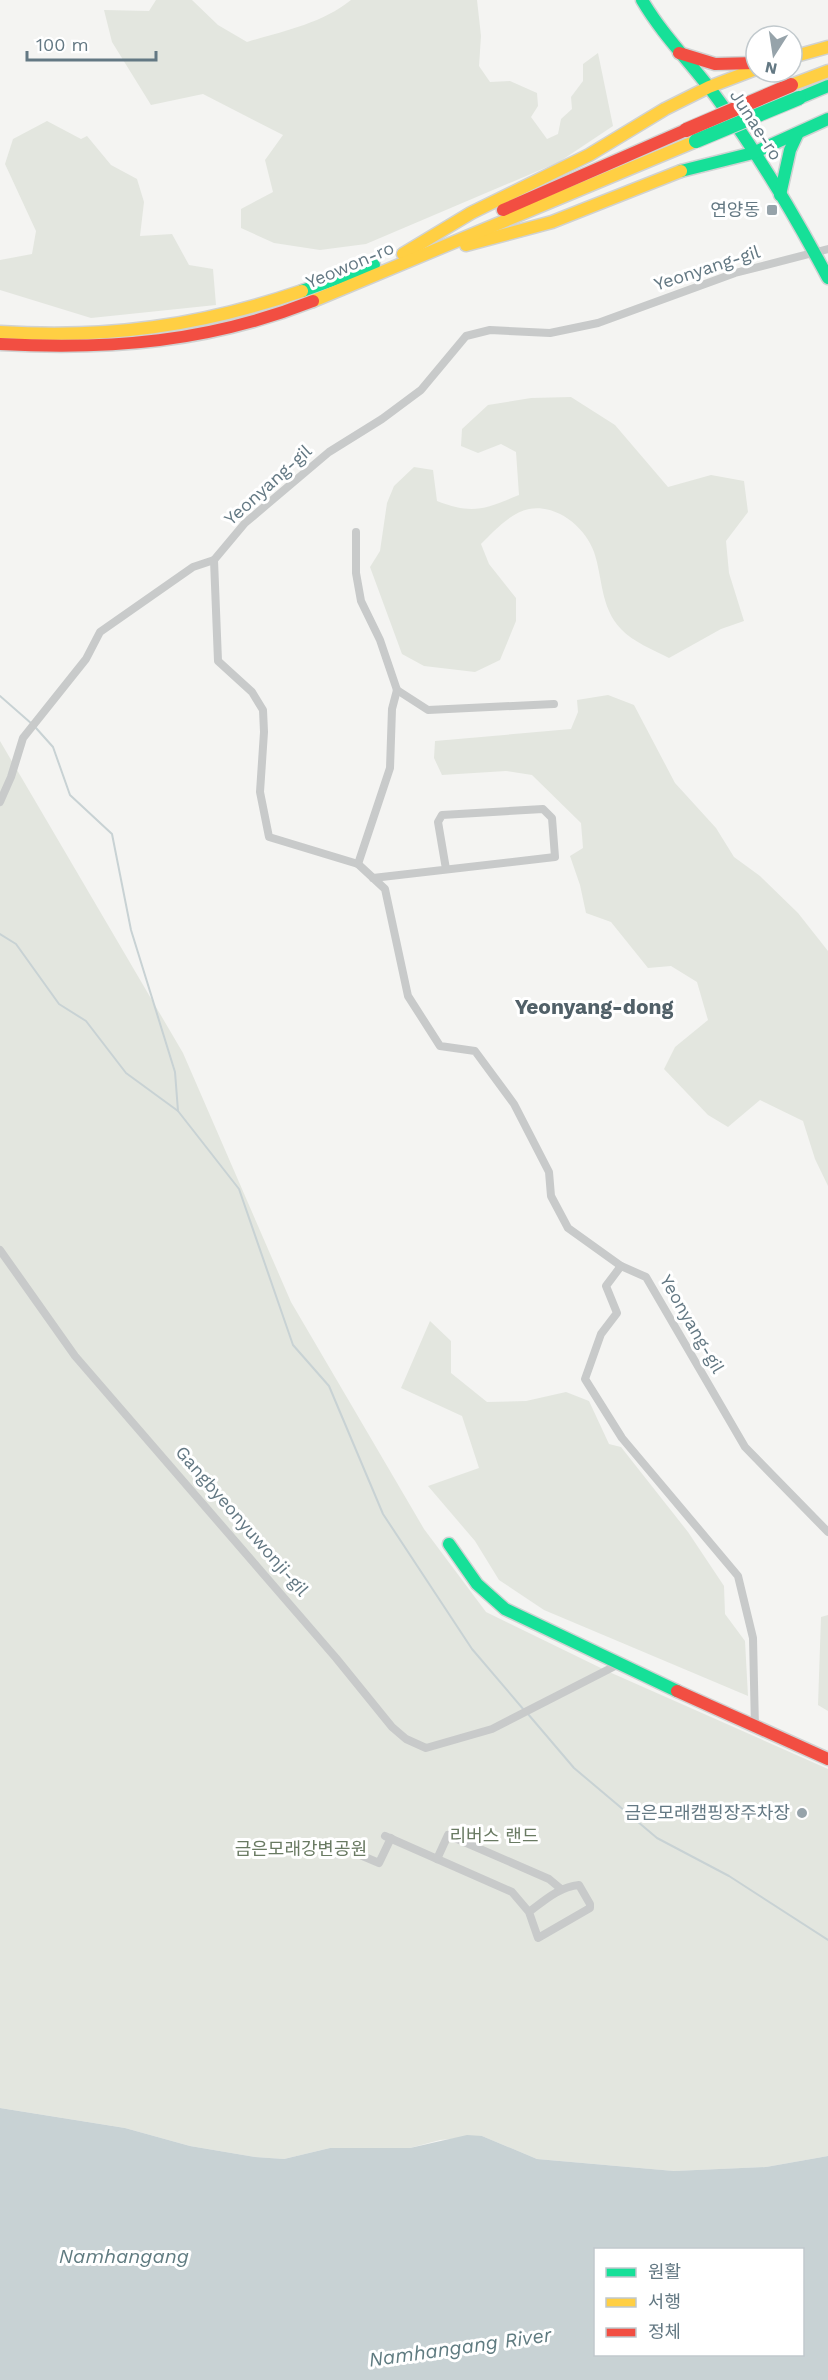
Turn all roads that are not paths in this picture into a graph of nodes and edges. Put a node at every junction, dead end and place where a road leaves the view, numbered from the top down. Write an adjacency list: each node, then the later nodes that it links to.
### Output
1 (642, 0): 3 (main road, Junae-ro)
2 (828, 47): 4 (main road)
3 (679, 52): 5 (main road); 9 (main road, Junae-ro)
4 (804, 54)
5 (744, 63)
6 (828, 71): 12 (main road, bridge)
7 (744, 74): 9 (main road)
8 (828, 86): 12 (main road, bridge)
9 (709, 87): 13 (main road, Junae-ro); 16 (main road)
10 (828, 119): 11 (main road)
11 (797, 135): 13 (main road); 14 (main road)
12 (691, 136): 16 (main road, Yeowon-ro)
13 (753, 153): 14 (main road, Junae-ro); 16 (main road)
14 (780, 195): 15 (main road, Junae-ro)
15 (822, 252): 17 (main road, Junae-ro); 21 (street, Yeonyang-gil)
16 (404, 257): 18 (main road, Yeowon-ro); 19 (main road, Yeowon-ro)
17 (828, 278)
18 (0, 332)
19 (0, 344)
20 (356, 532): 22 (street)
21 (214, 560): 24 (street); 25 (street, Yeonyang-gil)
22 (397, 690): 23 (street); 25 (street)
23 (554, 704)
24 (0, 802)
25 (358, 864): 27 (street, Yeonyang-gil)
26 (446, 869): 26 (street); 27 (street)
27 (373, 878): 29 (street, Yeonyang-gil)
28 (0, 1250): 32 (street, Gangbyeonyuwonji-gil)
29 (621, 1266): 30 (street, Yeonyang-gil); 33 (street)
30 (828, 1532)
31 (448, 1544): 32 (main road)
32 (619, 1664): 33 (main road)
33 (755, 1728): 34 (main road)
34 (828, 1759)
35 (345, 1854): 36 (street)
36 (437, 1859): 37 (street); 38 (street)
37 (561, 1889): 38 (street); 38 (street)
38 (529, 1912)

